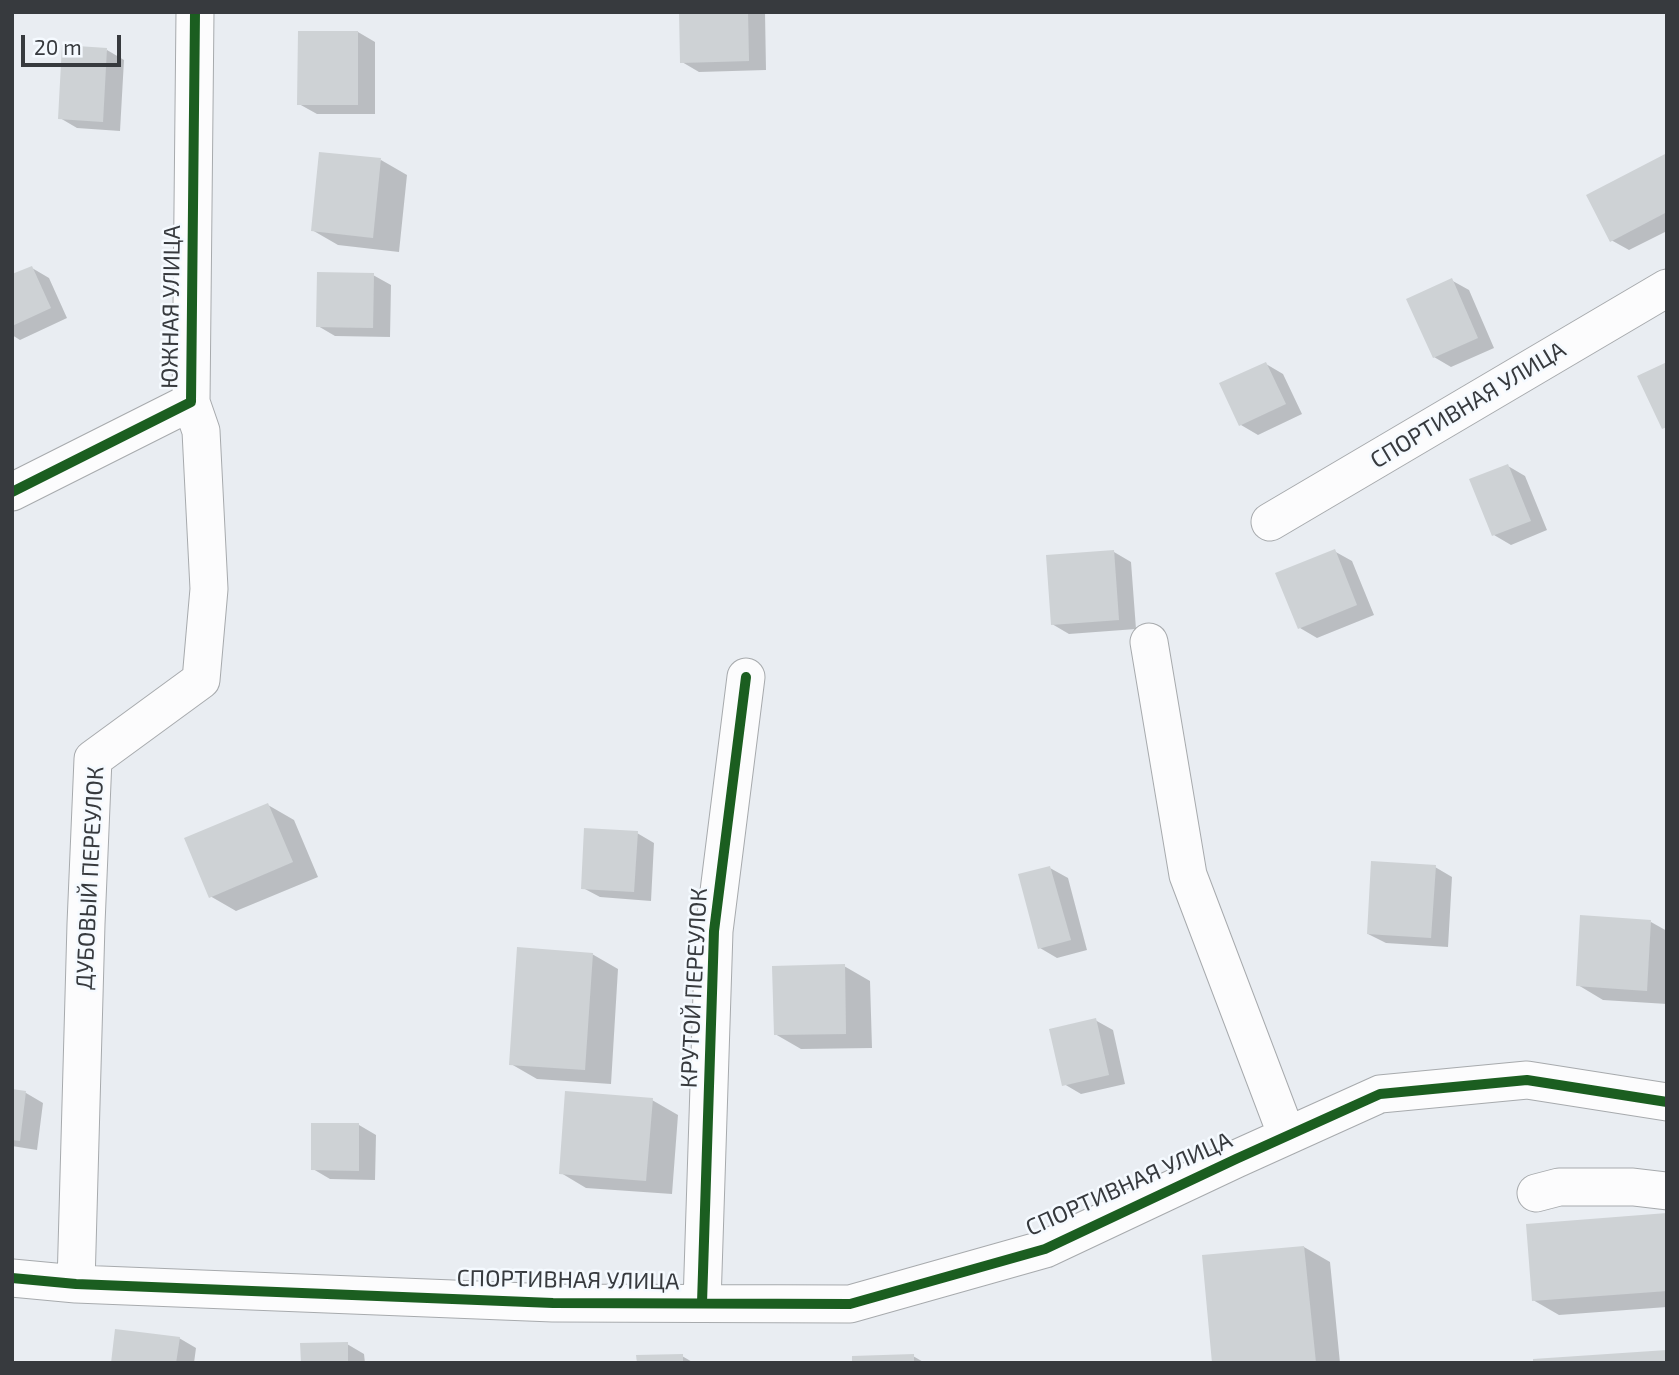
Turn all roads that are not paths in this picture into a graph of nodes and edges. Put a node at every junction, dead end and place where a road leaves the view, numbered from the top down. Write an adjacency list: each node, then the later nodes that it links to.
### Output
1 (195, 12): 3 (street, ЮЖНАЯ УЛИЦА)
2 (1667, 288): 5 (street, СПОРТИВНАЯ УЛИЦА)
3 (191, 401): 4 (street, ЮЖНАЯ УЛИЦА); 13 (street, ДУБОВЫЙ ПЕРЕУЛОК)
4 (12, 492)
5 (1270, 522)
6 (1149, 642): 9 (street)
7 (746, 677): 14 (street, КРУТОЙ ПЕРЕУЛОК)
8 (1667, 1102): 9 (street, СПОРТИВНАЯ УЛИЦА)
9 (1287, 1136): 14 (street, СПОРТИВНАЯ УЛИЦА)
10 (1667, 1191): 11 (street)
11 (1536, 1193)
12 (12, 1278): 13 (street, СПОРТИВНАЯ УЛИЦА)
13 (76, 1284): 14 (street, СПОРТИВНАЯ УЛИЦА)
14 (702, 1303)

